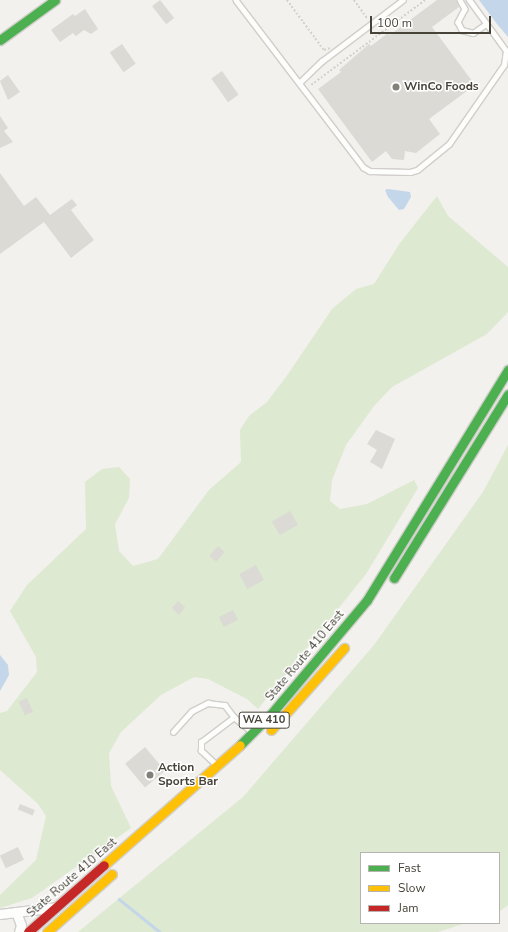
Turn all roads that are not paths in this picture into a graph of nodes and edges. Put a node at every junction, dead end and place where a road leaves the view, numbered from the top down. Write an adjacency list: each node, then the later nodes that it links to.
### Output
1 (54, 0): 7 (main road)
2 (236, 0): 8 (lane)
3 (403, 0): 8 (lane)
4 (460, 0): 6 (lane)
5 (469, 0): 6 (lane)
6 (486, 24): 8 (lane)
7 (0, 40)
8 (299, 83)
9 (508, 370): 17 (main road, State Route 410 East / WA 410)
10 (508, 394): 11 (main road)
11 (388, 586)
12 (380, 599): 13 (main road)
13 (370, 612)
14 (348, 643): 18 (main road, State Route 410 East / WA 410)
15 (234, 717): 16 (lane); 17 (lane); 19 (lane)
16 (173, 732)
17 (252, 732): 19 (main road, State Route 410 East / WA 410)
18 (266, 736)
19 (216, 766): 21 (main road, State Route 410 East / WA 410)
20 (119, 868): 26 (main road, State Route 410 East)
21 (57, 907): 22 (street); 25 (main road, State Route 410 East / WA 410)
22 (16, 912): 23 (street); 24 (street)
23 (0, 914)
24 (19, 932)
25 (28, 932)
26 (47, 932)

